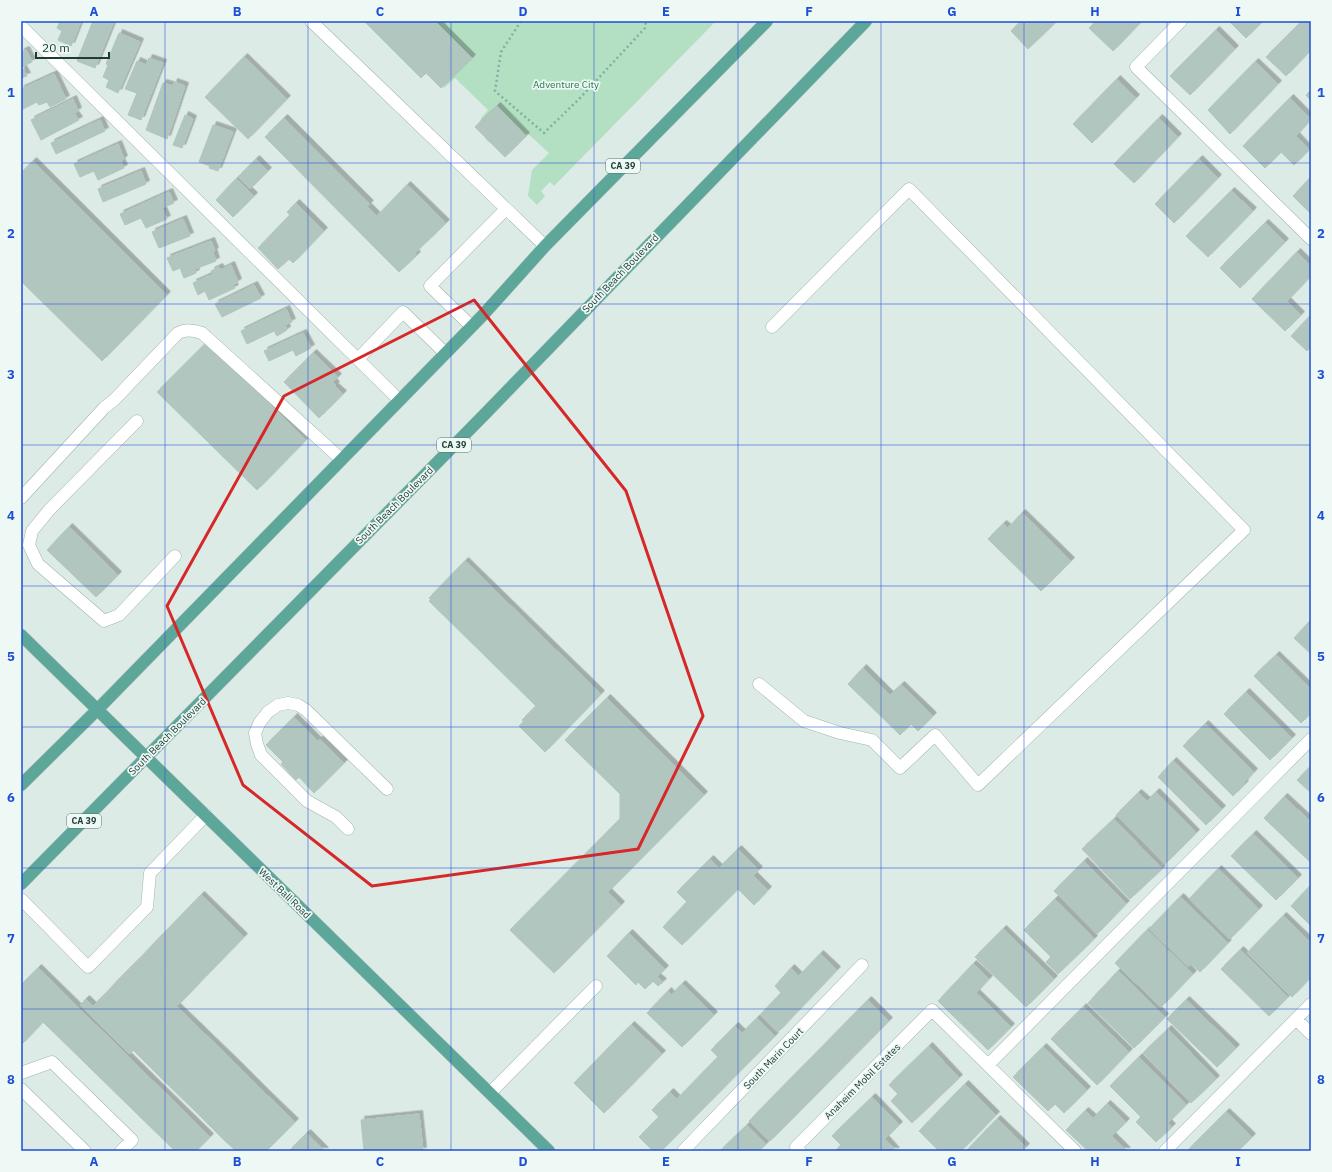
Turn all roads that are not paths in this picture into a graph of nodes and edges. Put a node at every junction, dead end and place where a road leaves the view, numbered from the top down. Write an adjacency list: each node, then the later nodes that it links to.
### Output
1 (311, 21): 6 (street)
2 (767, 21): 8 (main road, CA 39)
3 (866, 21): 22 (main road, South Beach Boulevard / CA 39)
4 (1181, 21): 7 (street)
5 (21, 26): 12 (street)
6 (506, 209): 8 (street); 9 (street)
7 (1311, 238)
8 (545, 246): 9 (main road, CA 39)
9 (471, 326): 11 (main road, CA 39)
10 (772, 327): 19 (street)
11 (445, 353): 12 (street); 13 (main road, CA 39)
12 (358, 359): 13 (street)
13 (399, 400): 15 (main road, CA 39)
14 (137, 422): 17 (street)
15 (341, 460): 16 (street); 20 (main road, CA 39)
16 (21, 498)
17 (175, 556)
18 (21, 635): 20 (main road, West Ball Road)
19 (759, 684)
20 (97, 710): 22 (main road, West Ball Road); 23 (main road, CA 39)
21 (1311, 739): 34 (street)
22 (146, 757): 25 (main road, West Ball Road); 27 (main road, South Beach Boulevard / CA 39)
23 (21, 785)
24 (387, 789): 26 (street)
25 (206, 815): 28 (street); 37 (main road, West Ball Road)
26 (348, 829)
27 (21, 884)
28 (21, 899)
29 (862, 965): 41 (street, South Marin Court)
30 (596, 986): 37 (street)
31 (1311, 1004): 32 (street)
32 (1296, 1019): 33 (street); 44 (street)
33 (1311, 1034)
34 (988, 1065): 42 (street, Anaheim Mobil Estates); 43 (street)
35 (21, 1073): 39 (street)
36 (21, 1089): 38 (street)
37 (490, 1093): 40 (main road, West Ball Road)
38 (85, 1151)
39 (121, 1151)
40 (549, 1151)
41 (683, 1151)
42 (800, 1151)
43 (1075, 1151)
44 (1165, 1151)

